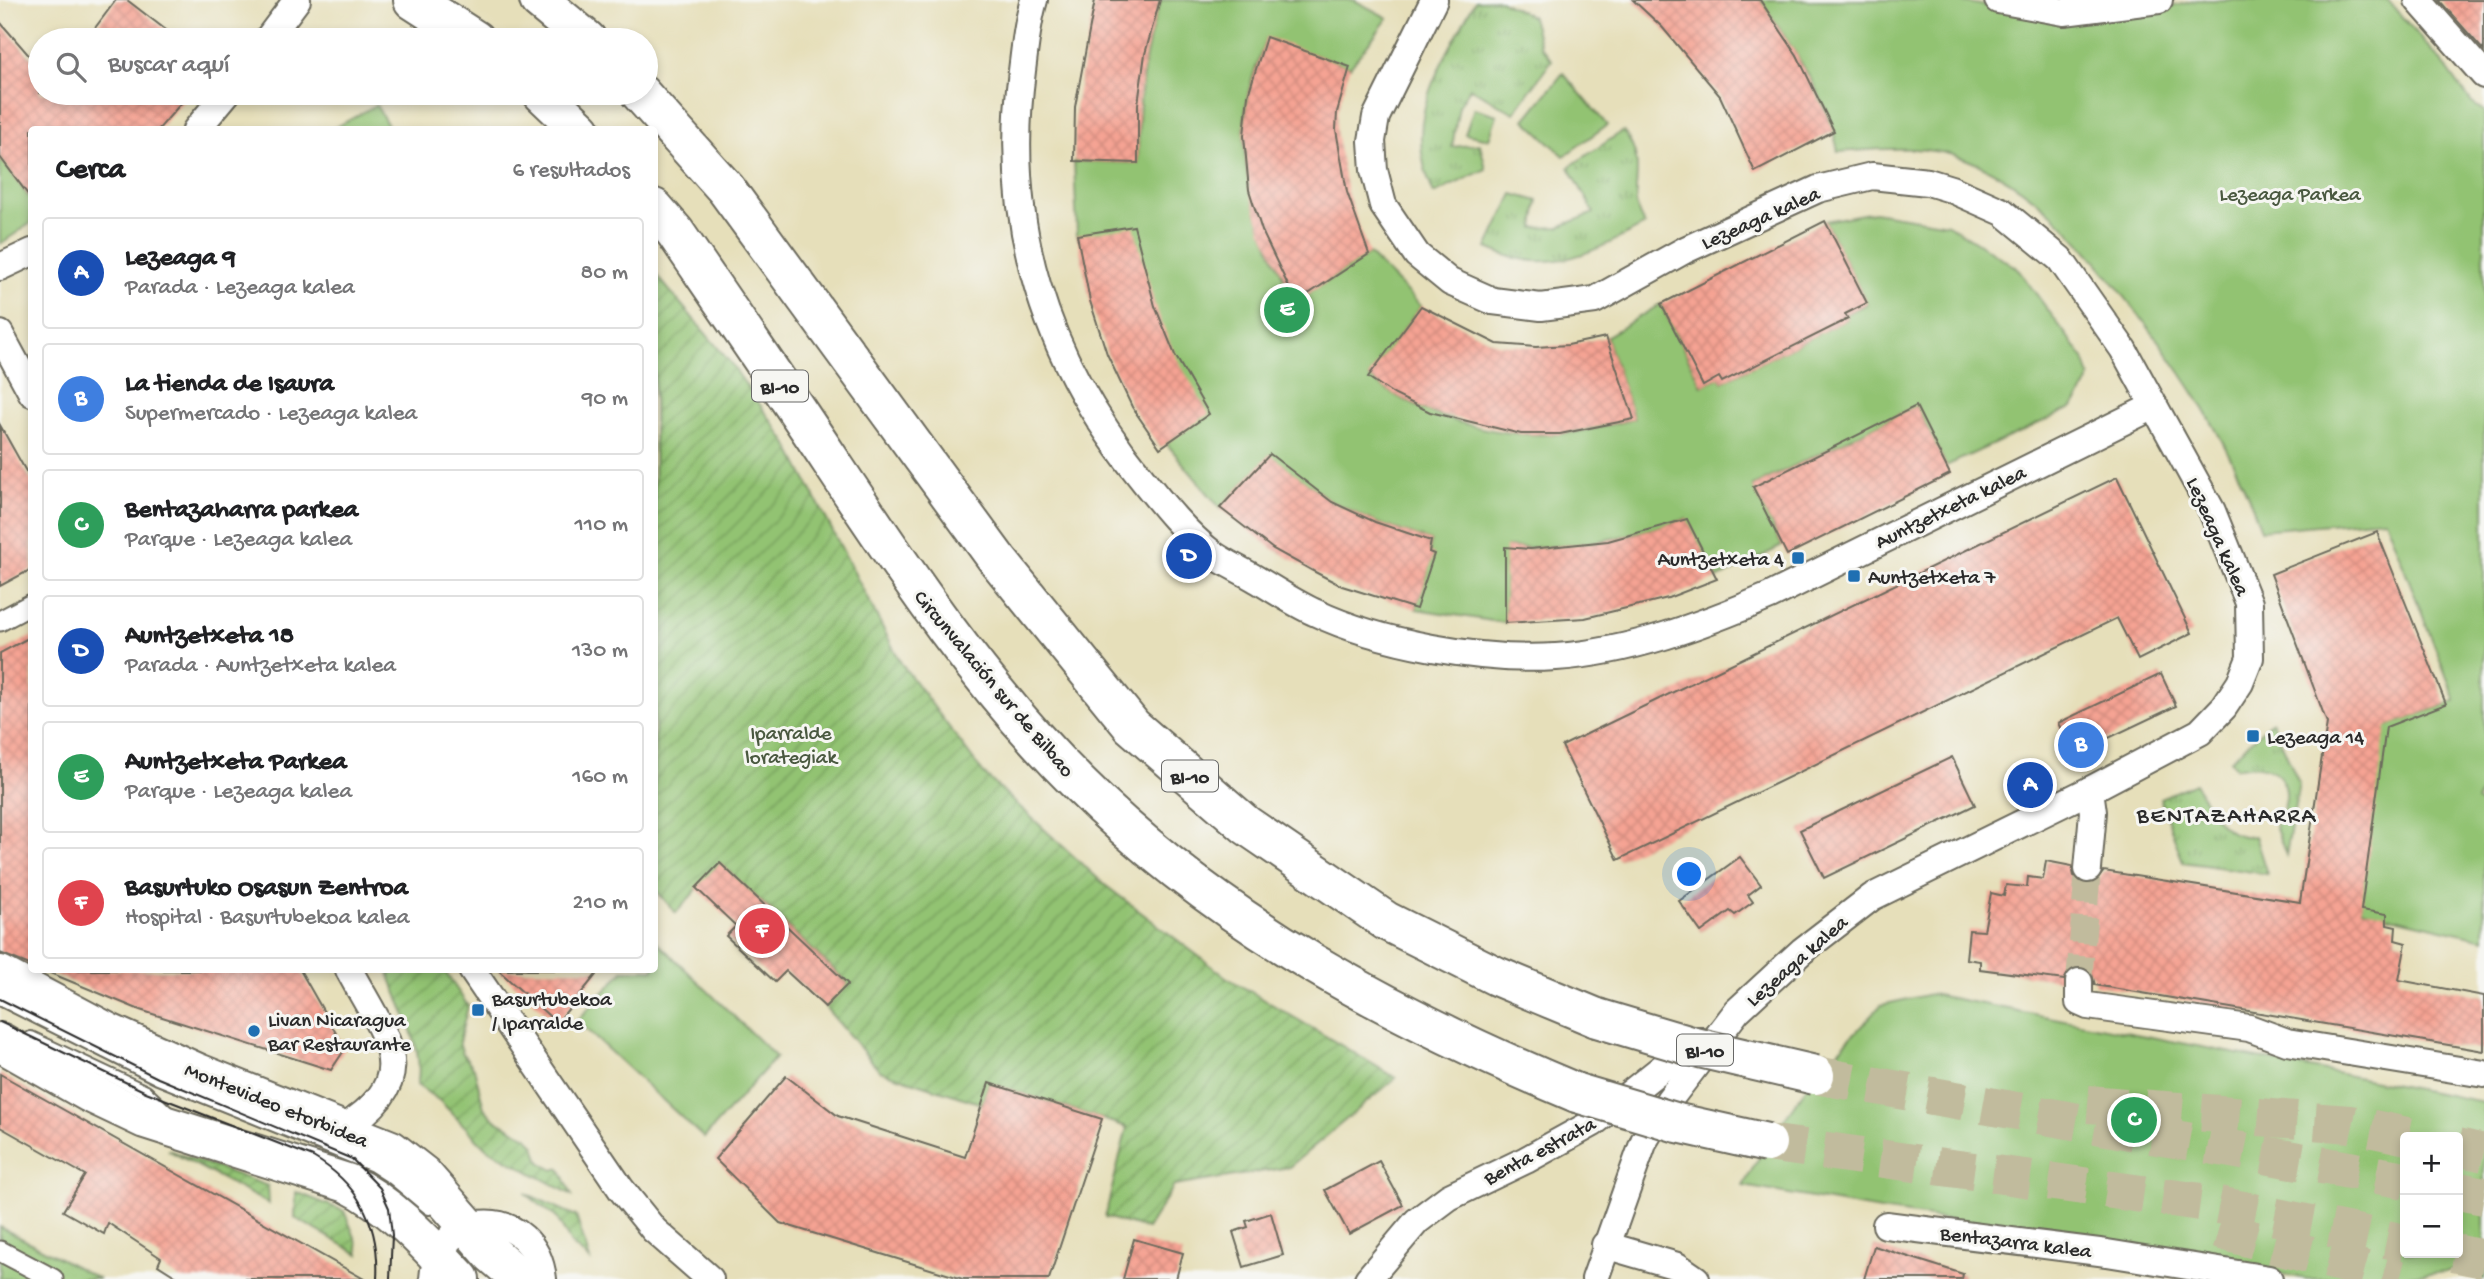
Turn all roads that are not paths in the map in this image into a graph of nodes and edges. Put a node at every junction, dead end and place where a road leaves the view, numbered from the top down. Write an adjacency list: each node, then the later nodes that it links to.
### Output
1 (297, 0): 9 (street)
2 (413, 0): 10 (main road)
3 (539, 0): 11 (main road)
4 (1034, 0): 23 (street, Auntzetxeta kalea)
5 (1434, 0): 23 (street, Lezeaga kalea)
6 (1998, 0): 7 (street)
7 (2159, 0)
8 (2418, 0): 12 (street)
9 (276, 28)
10 (456, 28)
11 (573, 28)
12 (2484, 75)
13 (217, 105): 16 (street)
14 (555, 105): 17 (main road)
15 (651, 105): 36 (main road, BI-10, bridge)
16 (199, 126)
17 (577, 126)
18 (665, 220): 38 (main road, Circunvalación sur de Bilbao / BI-10, bridge)
19 (28, 253): 20 (street)
20 (0, 267)
21 (0, 334): 22 (street)
22 (28, 386)
23 (2154, 406): 26 (street, Lezeaga kalea)
24 (28, 606): 25 (street)
25 (0, 621)
26 (2090, 790): 27 (street); 33 (street, Lezeaga kalea)
27 (2088, 869)
28 (351, 973): 37 (street)
29 (474, 973): 45 (street)
30 (0, 975): 37 (main road, Montevideo etorbidea)
31 (2079, 982): 35 (street)
32 (0, 999): 42 (lane)
33 (1720, 1030): 40 (street, Lezeaga kalea); 46 (street, Benta estrata)
34 (6, 1035): 42 (main road, Montevideo etorbidea)
35 (2484, 1074)
36 (1815, 1076)
37 (342, 1129): 42 (main road, Montevideo etorbidea)
38 (1768, 1143)
39 (1886, 1226): 49 (street, Bentazarra kalea)
40 (1605, 1245): 47 (street, Lezeaga kalea); 48 (street)
41 (0, 1251): 44 (street)
42 (445, 1253): 43 (main road, Montevideo etorbidea)
43 (540, 1274)
44 (53, 1279)
45 (710, 1279)
46 (1368, 1279)
47 (1595, 1279)
48 (1696, 1279)
49 (2269, 1279)

